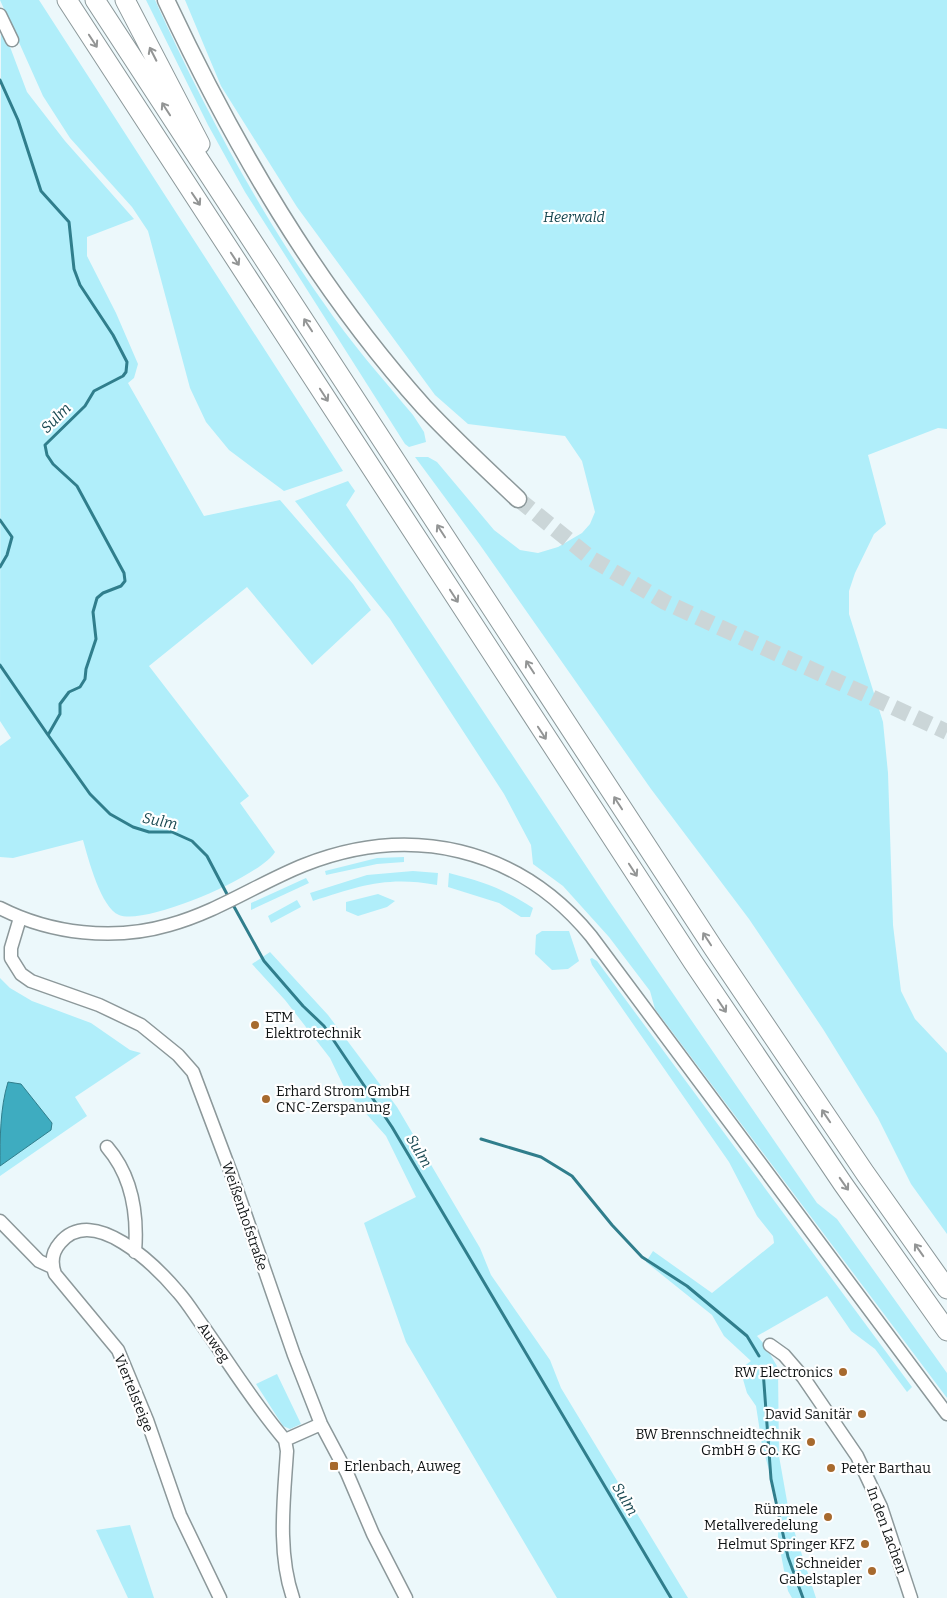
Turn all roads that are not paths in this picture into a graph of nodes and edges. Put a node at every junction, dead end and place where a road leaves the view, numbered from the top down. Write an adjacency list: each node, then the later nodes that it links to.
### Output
1 (67, 0): 16 (highway, one-way to 16)
2 (94, 0): 7 (highway, one-way to 2)
3 (125, 0): 7 (highway, one-way to 3)
4 (166, 0): 8 (main road)
5 (0, 15): 6 (street)
6 (12, 40)
7 (231, 208): 15 (highway, one-way to 7)
8 (518, 499)
9 (0, 908): 10 (street)
10 (20, 918): 18 (street); 19 (street, Weißenhofstraße)
11 (107, 1147): 13 (street)
12 (0, 1221): 14 (street, Viertelsteige)
13 (136, 1252): 14 (street, Auweg); 20 (street, Auweg)
14 (52, 1267): 21 (street, Viertelsteige)
15 (947, 1289)
16 (947, 1331)
17 (770, 1345): 24 (street, In den Lachen)
18 (947, 1414)
19 (321, 1424): 20 (street); 23 (street, Weißenhofstraße)
20 (285, 1440): 22 (street)
21 (220, 1598)
22 (293, 1598)
23 (406, 1598)
24 (911, 1598)

